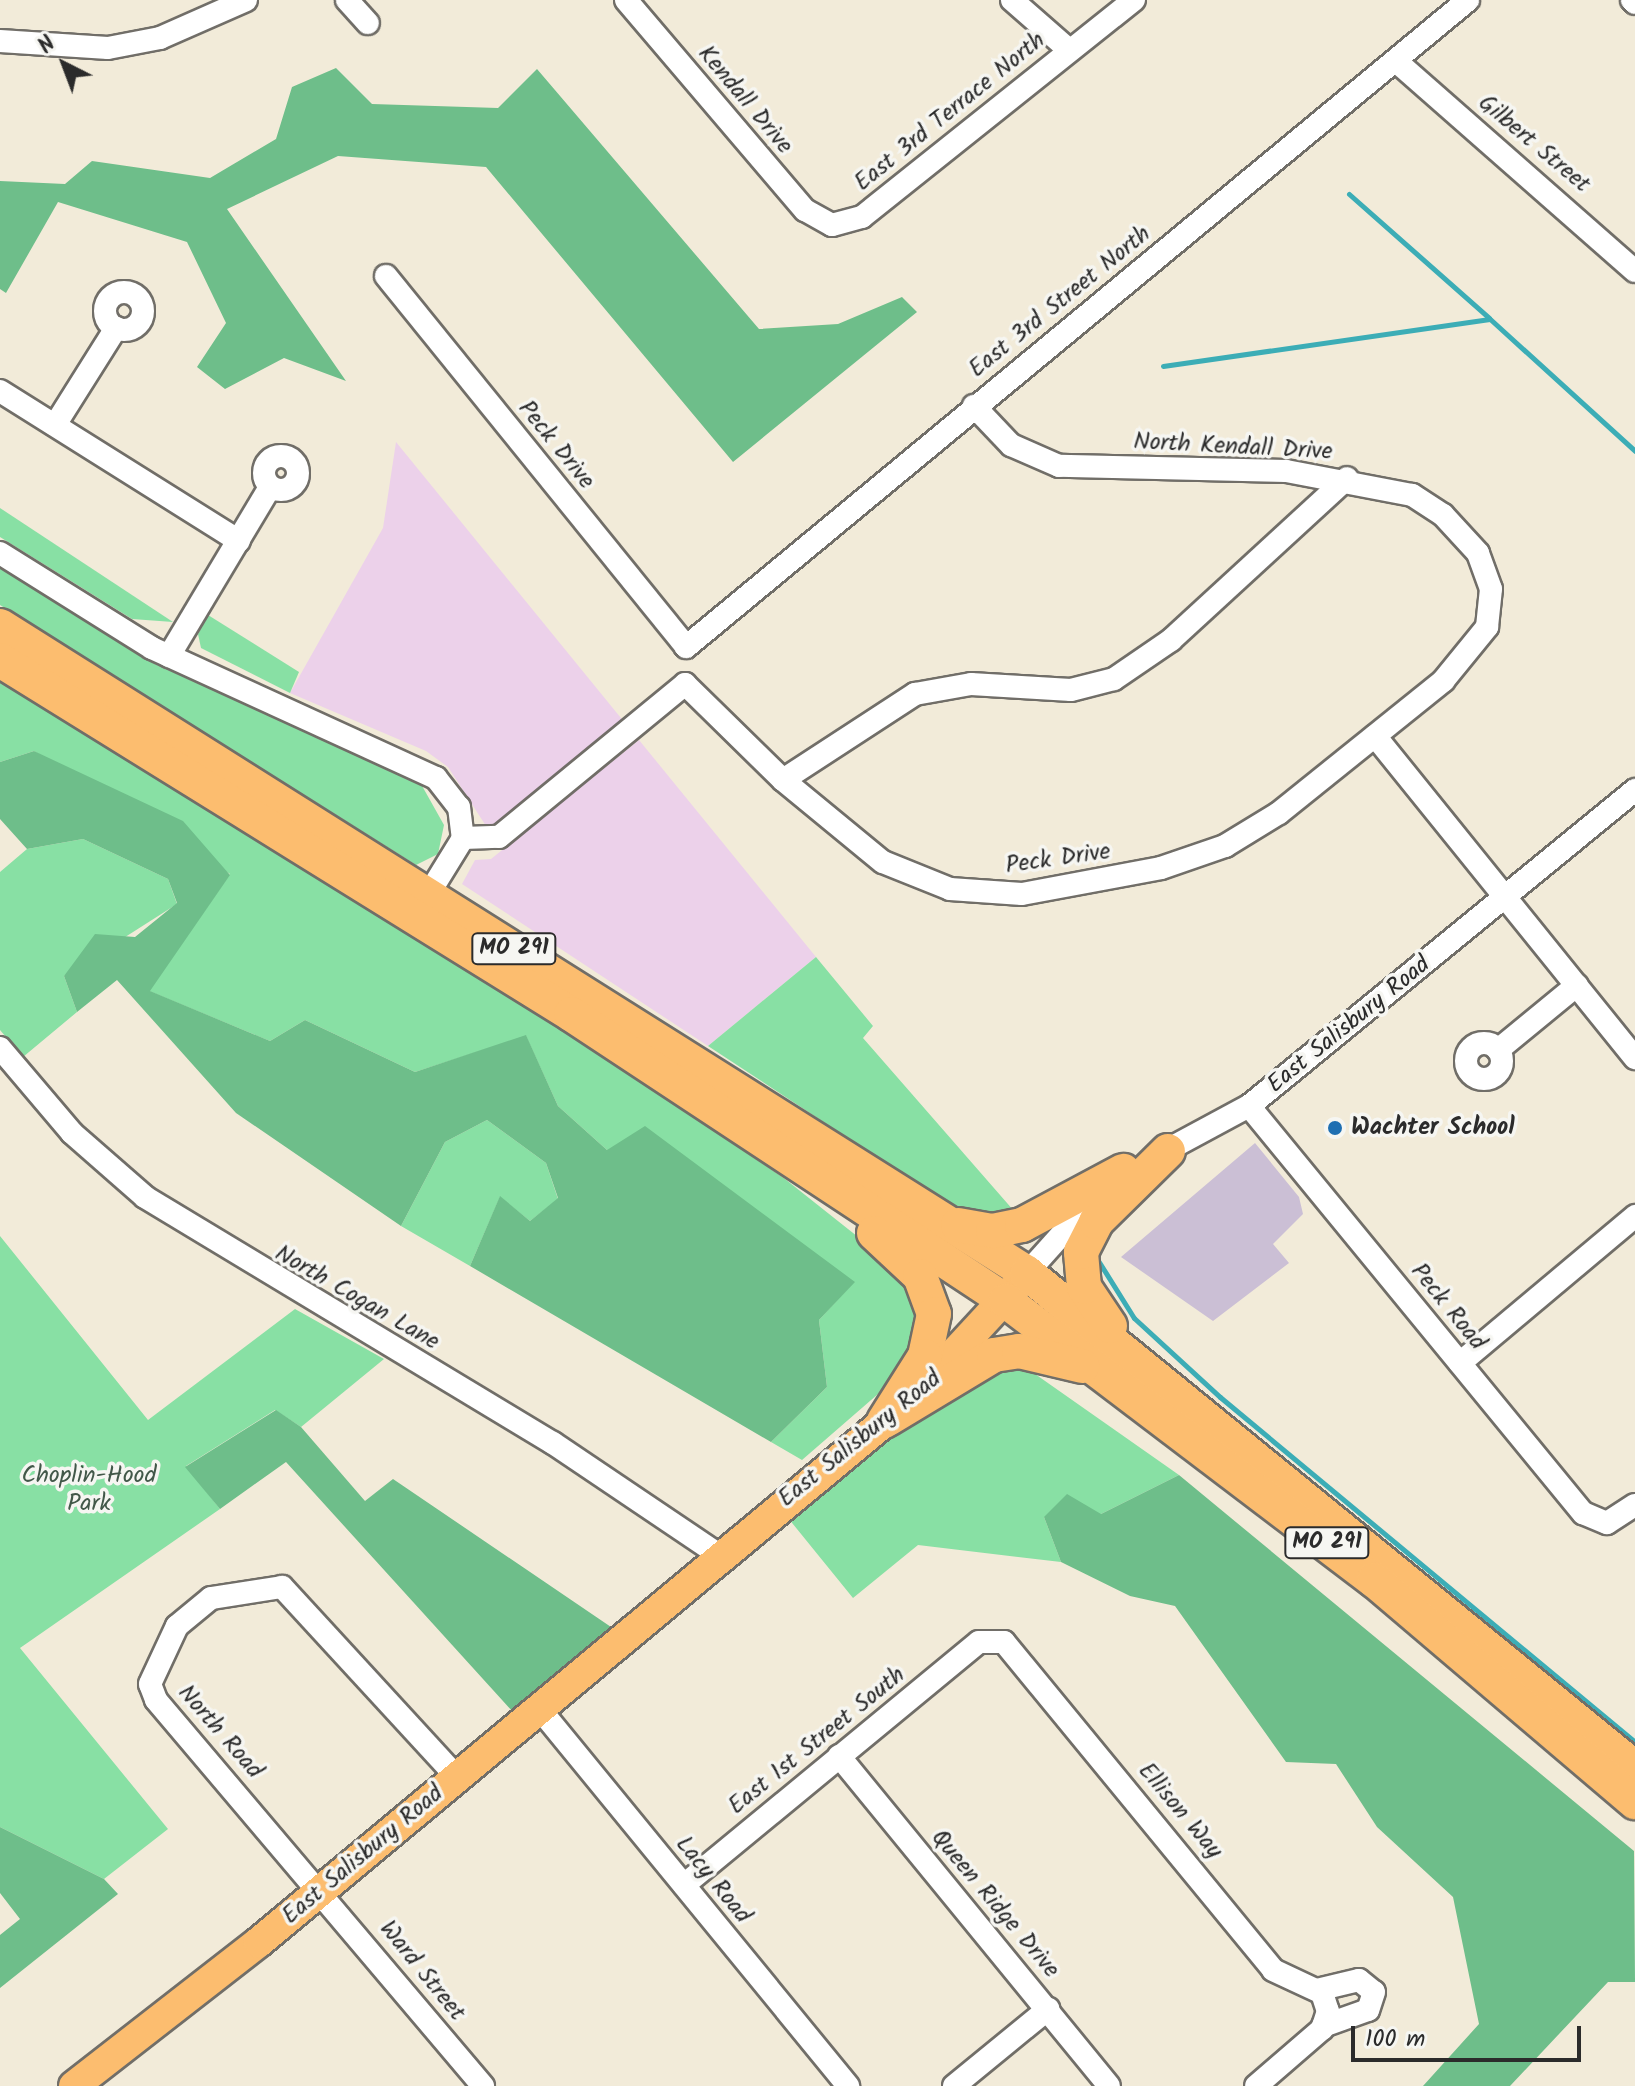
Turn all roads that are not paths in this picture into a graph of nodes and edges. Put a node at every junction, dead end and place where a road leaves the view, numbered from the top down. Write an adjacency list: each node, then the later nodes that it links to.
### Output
1 (246, 0): 8 (street)
2 (347, 0): 7 (street)
3 (626, 0): 11 (street, Kendall Drive)
4 (1012, 0): 9 (street)
5 (1134, 0): 9 (street, East 3rd Terrace North)
6 (1468, 0): 10 (street, East 3rd Street North)
7 (368, 23)
8 (0, 41)
9 (1068, 49): 11 (street, East 3rd Terrace North)
10 (1396, 61): 12 (street, Gilbert Street); 16 (street, East 3rd Street North)
11 (832, 225)
12 (1635, 271)
13 (386, 276): 23 (street, Peck Drive)
14 (116, 328): 17 (street)
15 (0, 391): 17 (street)
16 (974, 406): 18 (street, North Kendall Drive); 23 (street, East 3rd Street North)
17 (55, 425): 20 (street)
18 (1347, 478): 27 (street, North Kendall Drive); 28 (street)
19 (270, 487): 20 (street)
20 (239, 541): 24 (street)
21 (0, 553): 24 (street)
22 (0, 626): 31 (highway, MO 291)
23 (686, 647): 26 (street)
24 (169, 656): 30 (street)
25 (0, 660): 39 (highway, MO 291)
26 (685, 684): 28 (street, Peck Drive); 30 (street)
27 (1375, 736): 28 (street, Peck Drive); 32 (street)
28 (783, 780)
29 (1635, 790): 32 (street, East Salisbury Road)
30 (463, 838): 31 (street)
31 (428, 895): 41 (highway, MO 291)
32 (1505, 896): 33 (street); 37 (street, East Salisbury Road)
33 (1577, 985): 35 (street); 36 (street)
34 (0, 1048): 50 (street, North Cogan Lane)
35 (1498, 1050)
36 (1635, 1058)
37 (1249, 1106): 38 (street, East Salisbury Road); 45 (street, Peck Road)
38 (1168, 1151): 40 (street, East Salisbury Road); 47 (highway)
39 (808, 1168): 44 (highway, MO 291); 48 (highway)
40 (1123, 1171): 41 (highway); 43 (street, East Salisbury Road)
41 (932, 1211): 43 (highway, MO 291)
42 (1635, 1216): 45 (street)
43 (1027, 1273): 44 (main road, East Salisbury Road); 47 (highway, MO 291)
44 (1006, 1301): 46 (highway, MO 291); 48 (main road, East Salisbury Road)
45 (1460, 1363): 49 (street, Peck Road)
46 (1103, 1372): 48 (highway); 56 (highway, MO 291)
47 (1176, 1390): 54 (highway, MO 291)
48 (884, 1421): 50 (main road, East Salisbury Road)
49 (1635, 1505)
50 (719, 1555): 52 (main road, East Salisbury Road)
51 (984, 1640): 53 (street, East 1st Street South); 59 (street, Ellison Way)
52 (538, 1707): 55 (main road, East Salisbury Road); 57 (street, Lacy Road)
53 (839, 1756): 57 (street, East 1st Street South); 60 (street, Queen Ridge Drive)
54 (1635, 1768)
55 (456, 1776): 58 (main road, East Salisbury Road); 58 (street, North Road)
56 (1635, 1802)
57 (684, 1885): 64 (street, Lacy Road)
58 (322, 1890): 62 (main road, East Salisbury Road); 63 (street, Ward Street)
59 (1317, 1990): 61 (street); 61 (street)
60 (1048, 2009): 65 (street); 66 (street, Queen Ridge Drive)
61 (1325, 2022): 67 (street)
62 (74, 2086)
63 (483, 2086)
64 (848, 2086)
65 (954, 2086)
66 (1109, 2086)
67 (1256, 2086)

